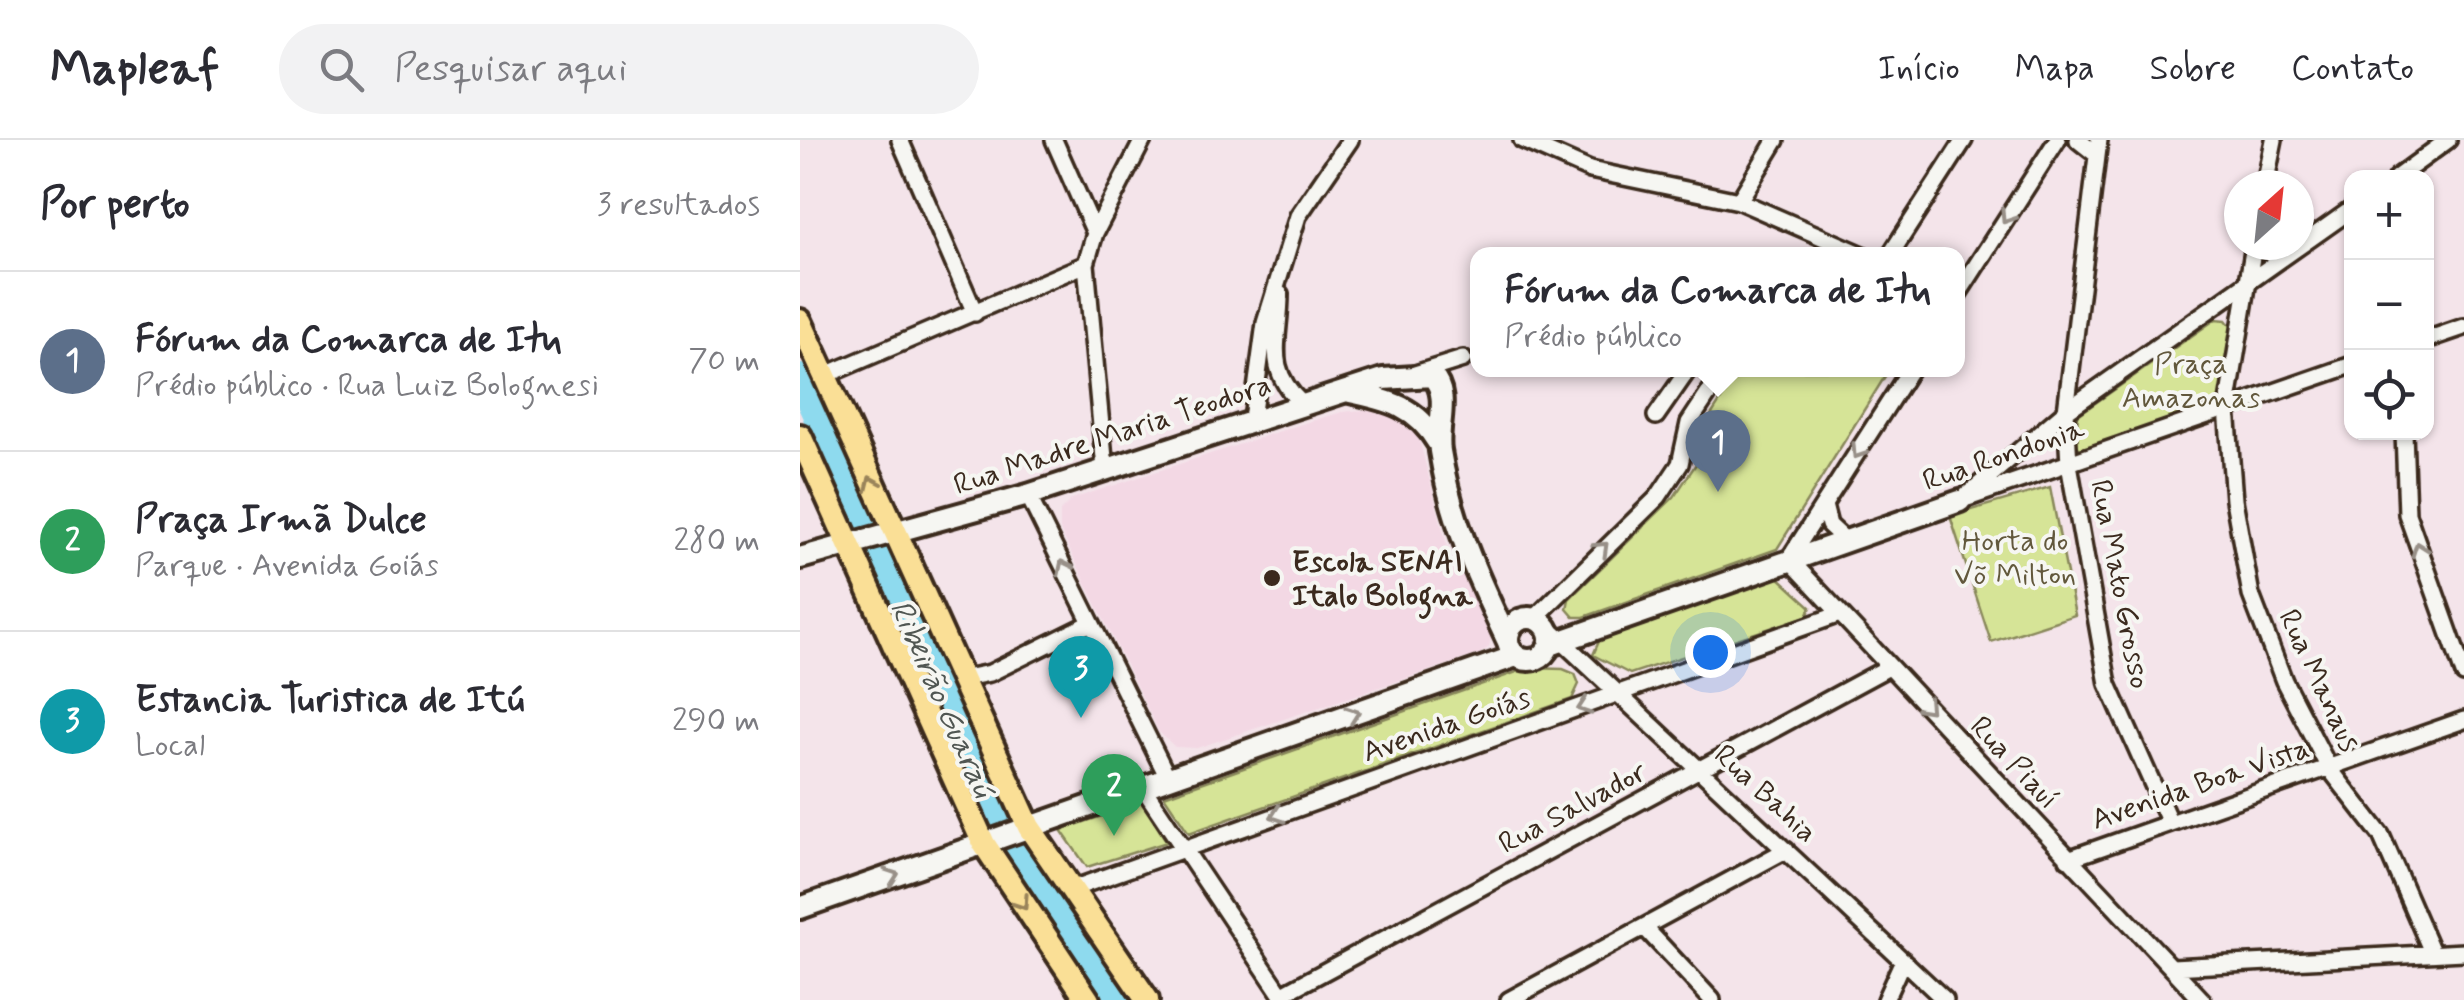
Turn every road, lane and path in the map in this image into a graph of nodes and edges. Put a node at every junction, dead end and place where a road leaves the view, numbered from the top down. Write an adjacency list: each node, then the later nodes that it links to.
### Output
1 (900, 140): 26 (street)
2 (1054, 140): 18 (street)
3 (1144, 140): 18 (street)
4 (1350, 140): 25 (street)
5 (1522, 140): 16 (street)
6 (1776, 140): 16 (street)
7 (1964, 140): 20 (street)
8 (2078, 140): 13 (street)
9 (2274, 140): 14 (street)
10 (2448, 140): 12 (street)
11 (2059, 141): 23 (street, one-way to 23)
12 (2431, 147): 15 (street)
13 (2098, 148): 42 (street, Rua Mato Grosso)
14 (2268, 170)
15 (2405, 170)
16 (1739, 200): 19 (street)
17 (2344, 215): 24 (street)
18 (1095, 233): 22 (street)
19 (1847, 247)
20 (1895, 247)
21 (2251, 260): 24 (street, Rua Manaus)
22 (1086, 264): 26 (street); 49 (street)
23 (1965, 283)
24 (2246, 284): 40 (street, Rua Manaus); 42 (street)
25 (1280, 285): 38 (street); 44 (street)
26 (975, 313): 33 (street)
27 (800, 321): 33 (main road)
28 (2464, 326): 29 (street)
29 (2434, 337)
30 (1470, 358): 32 (street)
31 (2344, 369): 40 (street, Rua Rondonia)
32 (1412, 375): 37 (street, Rua Madre Maria Teodora); 39 (street); 41 (street)
33 (824, 376): 53 (main road, one-way to 33)
34 (1683, 377): 43 (street)
35 (1719, 377): 61 (street, one-way to 35)
36 (1906, 377): 52 (street, one-way to 52)
37 (1348, 392): 38 (street, Rua Madre Maria Teodora); 41 (street)
38 (1302, 404): 44 (street, Rua Madre Maria Teodora)
39 (1441, 404): 41 (street); 47 (street)
40 (2227, 408): 48 (street, Rua Rondonia); 68 (street, Rua Manaus)
41 (1412, 411): 47 (street)
42 (2066, 411): 48 (street, Rua Mato Grosso); 51 (street)
43 (1656, 416)
44 (1252, 419): 49 (street, Rua Madre Maria Teodora)
45 (800, 436): 55 (main road)
46 (2404, 440): 64 (street, one-way to 46)
47 (1438, 443): 58 (street)
48 (2069, 464): 51 (street, Rua Rondonia); 72 (street, Rua Mato Grosso)
49 (1105, 469): 50 (street, Rua Madre Maria Teodora)
50 (1028, 495): 53 (street, Rua Madre Maria Teodora); 60 (street, one-way to 50)
51 (1960, 501): 54 (street, Rua Rondonia)
52 (1824, 504): 54 (street); 57 (street)
53 (890, 534): 55 (street, Rua Madre Maria Teodora); 65 (main road)
54 (1844, 540): 57 (street)
55 (853, 541): 56 (street); 74 (main road)
56 (800, 558)
57 (1789, 560): 59 (street, Rua Piauí); 61 (street)
58 (1488, 598): 61 (street); 62 (street)
59 (1840, 614): 63 (street, Rua Piauí); 66 (street, Avenida Goiás)
60 (1092, 623): 65 (street); 70 (street)
61 (1544, 629): 62 (street); 62 (street, Avenida Goiás); 66 (street, Rua Bahia)
62 (1512, 649): 70 (street, Avenida Goiás, one-way to 62)
63 (1889, 667): 69 (street, Rua Salvador); 77 (street, Rua Piauí, one-way to 77)
64 (2464, 674)
65 (960, 678): 73 (main road)
66 (1621, 694): 69 (street, Rua Bahia); 75 (street, Avenida Goiás, one-way to 75)
67 (2464, 720): 68 (street, Avenida Boa Vista)
68 (2329, 768): 72 (street, Avenida Boa Vista); 81 (street, Rua Manaus)
69 (1700, 769): 76 (street, Rua Bahia); 85 (street, Rua Salvador)
70 (1169, 780): 71 (street, Avenida Goiás)
71 (1144, 788): 73 (street, Avenida Goiás); 75 (street)
72 (2170, 823): 77 (street, Avenida Boa Vista)
73 (1023, 830): 74 (street, Avenida Goiás); 78 (main road)
74 (989, 842): 79 (street, Avenida Goiás, one-way to 74); 86 (main road, one-way to 86)
75 (1187, 847): 78 (street, Avenida Goiás); 85 (street)
76 (1786, 850): 80 (street); 83 (street, Rua Bahia)
77 (2068, 859): 84 (street, Rua Piauí)
78 (1072, 889): 87 (main road)
79 (800, 908)
80 (1646, 930): 88 (street); 89 (street)
81 (2432, 952): 82 (street); 84 (street)
82 (2464, 952)
83 (1903, 960): 90 (street); 91 (street, Rua Bahia)
84 (2172, 967): 92 (street, Rua Piauí)
85 (1283, 998)
86 (1088, 1000)
87 (1147, 1000)
88 (1509, 1000)
89 (1712, 1000)
90 (1886, 1000)
91 (1945, 1000)
92 (2202, 1000)

